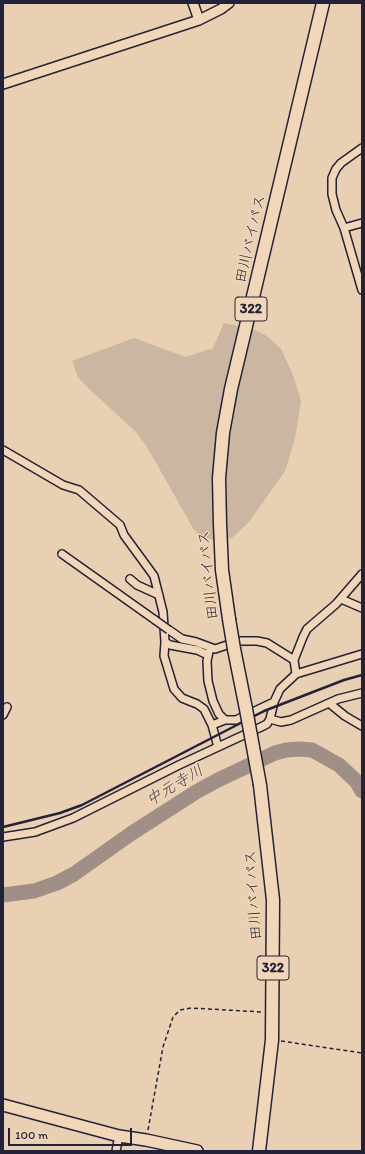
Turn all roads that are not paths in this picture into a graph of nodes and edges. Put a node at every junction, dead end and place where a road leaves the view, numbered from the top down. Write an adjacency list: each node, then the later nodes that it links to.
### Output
1 (192, 3): 4 (street)
2 (229, 3): 4 (street)
3 (323, 3): 38 (highway, 田川バイパス / 322, bridge)
4 (199, 20): 5 (street)
5 (3, 84)
6 (362, 148): 8 (street)
7 (362, 223): 8 (street)
8 (344, 228): 9 (street)
9 (362, 290)
10 (3, 450): 14 (street)
11 (62, 554): 18 (street, bridge)
12 (362, 574): 15 (street)
13 (130, 579): 14 (street)
14 (159, 595): 17 (street)
15 (341, 599): 16 (street); 21 (street)
16 (362, 608)
17 (165, 642): 20 (street); 30 (street)
18 (210, 647): 20 (street); 21 (street)
19 (362, 654): 22 (street)
20 (208, 655): 29 (street)
21 (294, 660): 22 (street)
22 (296, 674): 24 (street)
23 (362, 693): 25 (street)
24 (274, 702): 28 (street); 29 (street)
25 (329, 703): 28 (street); 31 (street)
26 (7, 707): 27 (street)
27 (3, 715)
28 (270, 719): 32 (street)
29 (225, 720): 30 (street)
30 (212, 725): 32 (street)
31 (362, 726)
32 (218, 747): 33 (street)
33 (3, 837)
34 (3, 1105): 35 (main road)
35 (119, 1136): 36 (street); 37 (main road)
36 (116, 1151)
37 (198, 1151)
38 (259, 1151)

